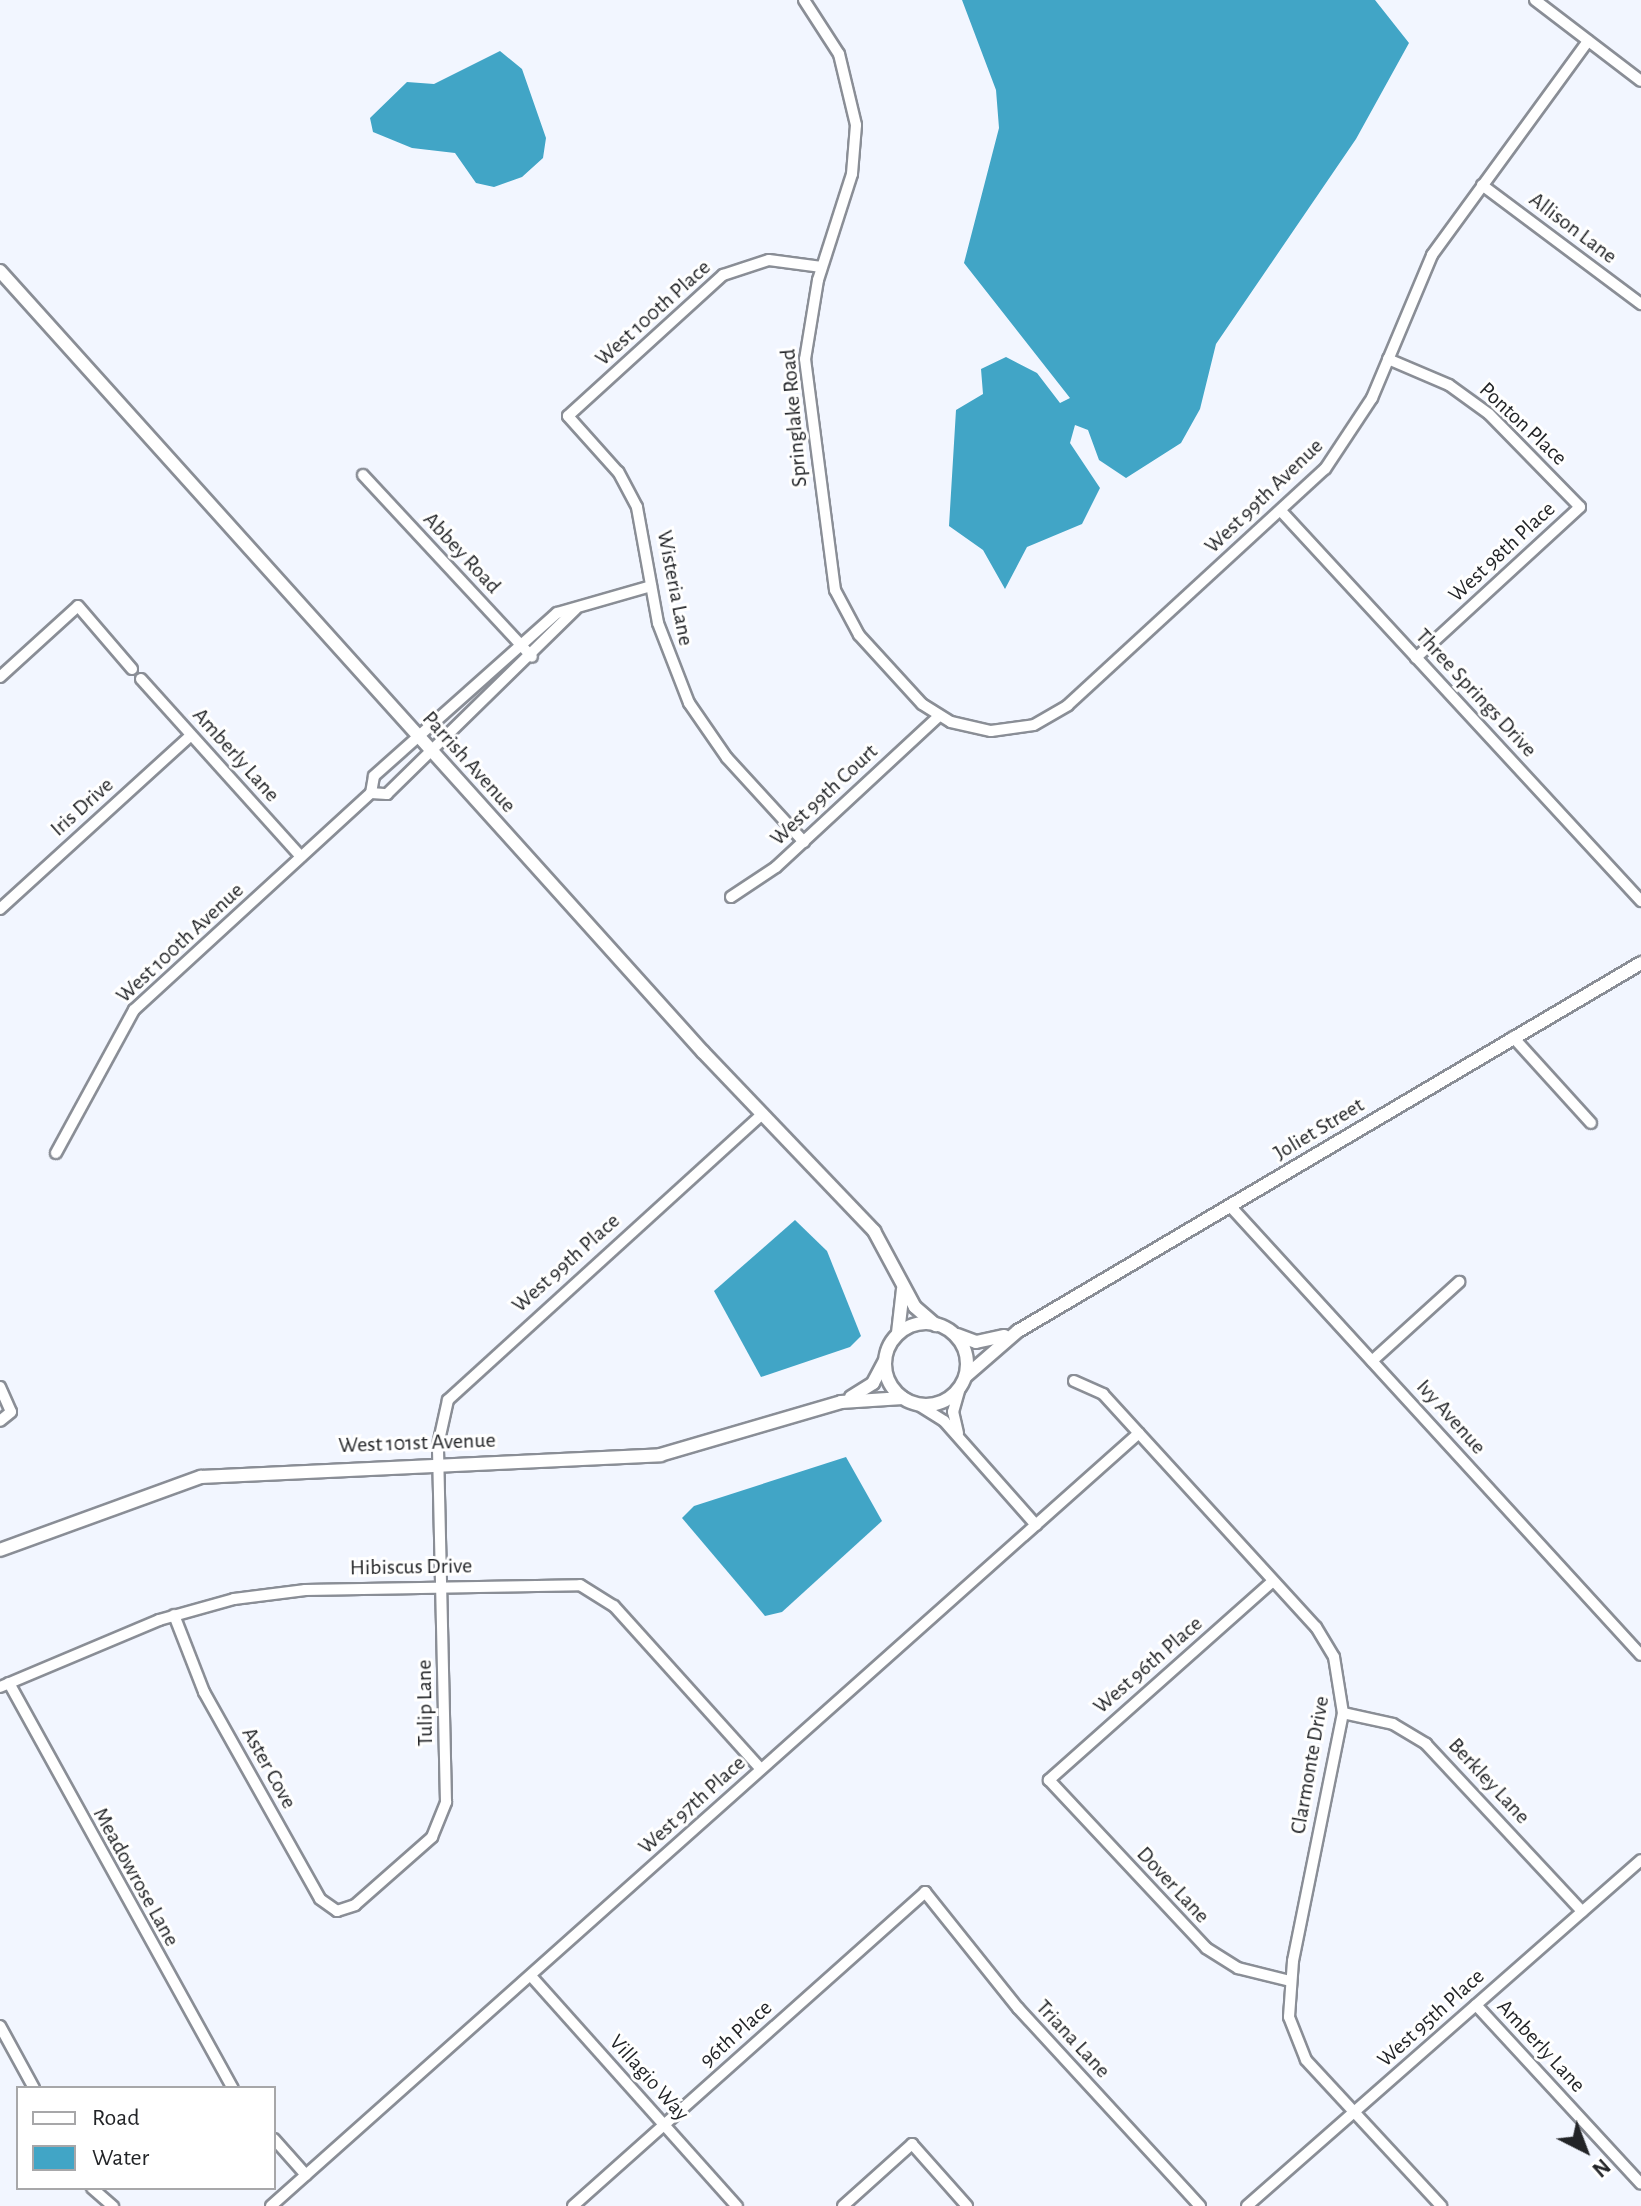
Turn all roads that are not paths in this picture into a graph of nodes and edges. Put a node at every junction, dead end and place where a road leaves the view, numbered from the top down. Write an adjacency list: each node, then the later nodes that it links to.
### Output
1 (804, 0): 6 (street, Springlake Road)
2 (1535, 0): 3 (street)
3 (1588, 41): 4 (street); 5 (street, West 99th Avenue)
4 (1641, 81)
5 (1482, 185): 8 (street, Allison Lane); 9 (street, West 99th Avenue)
6 (822, 267): 10 (street, West 100th Place); 22 (street, Springlake Road)
7 (0, 271): 24 (street, Parrish Avenue)
8 (1641, 304)
9 (1388, 359): 12 (street, Ponton Place); 13 (street, West 99th Avenue)
10 (568, 416): 14 (street, Wisteria Lane)
11 (363, 475): 16 (street, Abbey Road)
12 (1580, 507): 18 (street, West 98th Place)
13 (1281, 511): 18 (street, Three Springs Drive); 22 (street, West 99th Avenue)
14 (651, 586): 15 (street, West 100th Avenue); 27 (street, Wisteria Lane)
15 (576, 609): 16 (street, West 100th Avenue); 17 (street, West 100th Avenue)
16 (522, 646): 17 (street, Abbey Road); 24 (street, West 100th Avenue)
17 (532, 657): 25 (street, West 100th Avenue)
18 (1416, 658): 30 (street, Three Springs Drive)
19 (132, 669): 20 (street)
20 (0, 677)
21 (141, 679): 23 (street, Amberly Lane)
22 (939, 716): 27 (street, West 99th Court)
23 (191, 735): 28 (street, Amberly Lane); 31 (street, Iris Drive)
24 (420, 739): 25 (street, Parrish Avenue); 26 (street, West 100th Avenue)
25 (430, 750): 26 (street, West 100th Avenue); 34 (street, Parrish Avenue)
26 (371, 793): 28 (street, West 100th Avenue)
27 (804, 842): 29 (street, West 99th Court)
28 (301, 857): 36 (street, West 100th Avenue)
29 (731, 897)
30 (1641, 901)
31 (0, 909)
32 (1641, 963): 33 (street, Joliet Street)
33 (1513, 1037): 35 (street); 37 (street, Joliet Street)
34 (762, 1114): 38 (street, Parrish Avenue); 55 (street, West 99th Place)
35 (1591, 1123)
36 (56, 1153)
37 (1231, 1207): 41 (street, Joliet Street); 45 (street, Ivy Avenue)
38 (902, 1282): 40 (street, Parrish Avenue); 43 (street, Parrish Avenue)
39 (1459, 1282): 45 (street)
40 (936, 1325): 42 (street, Parrish Avenue); 43 (street)
41 (1018, 1331): 42 (street, Joliet Street); 47 (street, Joliet Street)
42 (954, 1334): 47 (street)
43 (894, 1339): 44 (street, Parrish Avenue)
44 (886, 1357): 49 (street); 50 (street, West 101st Avenue)
45 (1372, 1361): 61 (street, Ivy Avenue)
46 (1074, 1381): 53 (street, Clarmonte Drive)
47 (963, 1382): 51 (street); 54 (street)
48 (0, 1387): 52 (street)
49 (903, 1398): 50 (street, West 101st Avenue); 51 (street)
50 (841, 1402): 55 (street, West 101st Avenue)
51 (917, 1404): 54 (street)
52 (0, 1421)
53 (1139, 1433): 56 (street, West 97th Place); 58 (street, Clarmonte Drive)
54 (960, 1439): 56 (street)
55 (438, 1463): 57 (street, West 101st Avenue); 59 (street, Tulip Lane)
56 (1036, 1525): 64 (street, West 97th Place)
57 (0, 1550)
58 (1273, 1581): 63 (street, Clarmonte Drive); 65 (street, West 96th Place)
59 (442, 1586): 60 (street, Hibiscus Drive); 64 (street, Hibiscus Drive); 68 (street, Tulip Lane)
60 (174, 1615): 62 (street, Hibiscus Drive); 68 (street, Aster Cove)
61 (1641, 1655)
62 (4, 1685): 75 (street, Meadowrose Lane)
63 (1343, 1713): 69 (street, Berkley Lane); 71 (street, Clarmonte Drive)
64 (761, 1769): 70 (street, West 97th Place)
65 (1049, 1780): 71 (street, Dover Lane)
66 (1641, 1860): 69 (street, West 95th Place)
67 (925, 1892): 77 (street, 96th Place); 88 (street, Triana Lane)
68 (355, 1905)
69 (1582, 1911): 72 (street, West 95th Place)
70 (531, 1976): 77 (street, Villagio Way); 79 (street, West 97th Place)
71 (1290, 1981): 76 (street, Clarmonte Drive)
72 (1476, 2005): 76 (street, West 95th Place); 80 (street, Amberly Lane)
73 (0, 2026): 74 (street)
74 (33, 2086)
75 (232, 2086)
76 (1355, 2113): 89 (street, West 95th Place); 90 (street, Clarmonte Drive)
77 (664, 2125): 84 (street, 96th Place); 85 (street, Villagio Way)
78 (276, 2141): 79 (street)
79 (306, 2175): 83 (street, West 97th Place)
80 (1641, 2184)
81 (94, 2190): 82 (street)
82 (113, 2206)
83 (271, 2206)
84 (573, 2206)
85 (737, 2206)
86 (843, 2206): 87 (street)
87 (967, 2206)
88 (1200, 2206)
89 (1247, 2206)
90 (1441, 2206)

